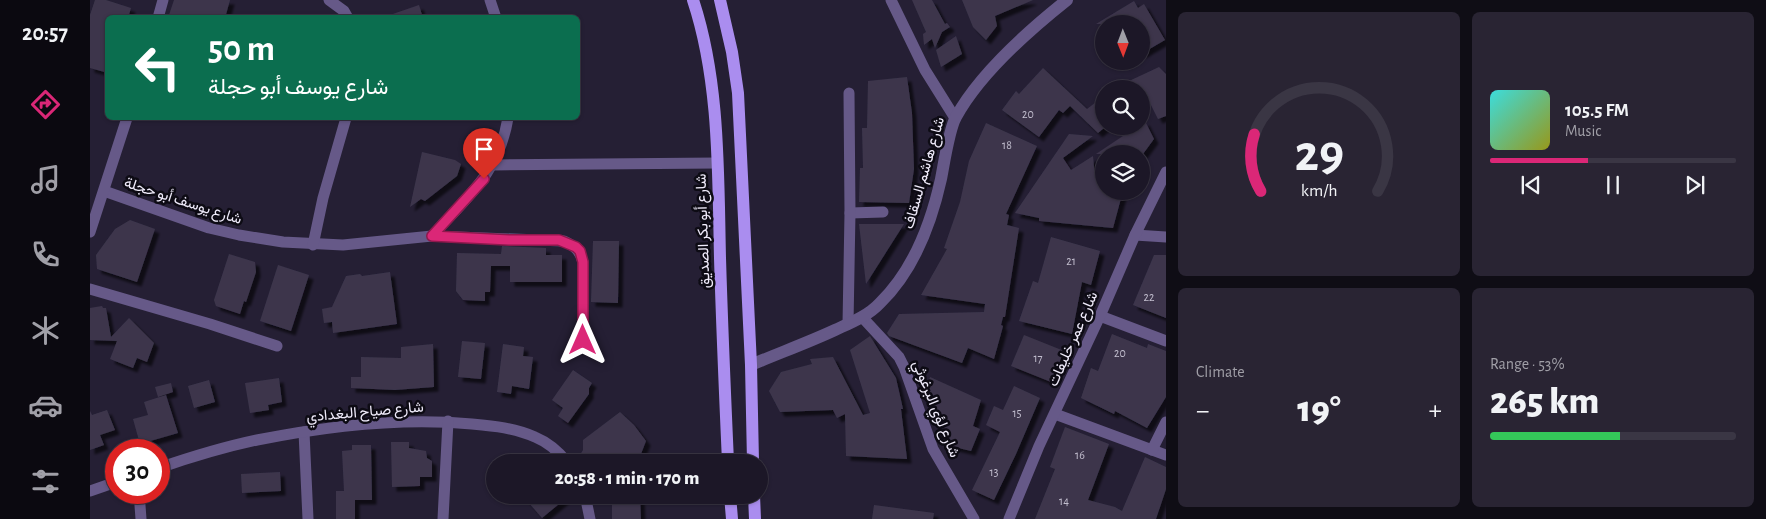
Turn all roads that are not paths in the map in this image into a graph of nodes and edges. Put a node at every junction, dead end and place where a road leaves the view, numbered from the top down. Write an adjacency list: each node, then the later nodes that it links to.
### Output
1 (163, 0): 8 (street)
2 (329, 0): 9 (street)
3 (490, 0): 10 (street)
4 (693, 0): 16 (main road, شارع أبو بكر الصديق)
5 (720, 0): 34 (main road)
6 (891, 0): 12 (street)
7 (1067, 0): 12 (street, شارع هاشم السقاف)
8 (159, 15)
9 (346, 15)
10 (495, 15)
11 (849, 93): 21 (street)
12 (955, 118): 28 (street, شارع هاشم السقاف)
13 (126, 120): 19 (street)
14 (345, 120): 26 (street)
15 (508, 120): 17 (street)
16 (717, 163): 17 (street); 41 (main road, شارع أبو بكر الصديق)
17 (493, 165): 24 (street)
18 (1166, 172): 23 (street, شارع عمر خليفات)
19 (104, 191): 22 (street); 26 (street, شارع يوسف أبو حجلة)
20 (883, 212): 21 (street)
21 (850, 213): 30 (street)
22 (90, 232)
23 (1134, 235): 25 (street); 29 (street, شارع عمر خليفات)
24 (432, 236): 26 (street, شارع يوسف أبو حجلة); 31 (street, شارع يوسف أبو حجلة)
25 (1166, 238)
26 (313, 245)
27 (90, 289): 33 (street)
28 (862, 316): 30 (street, شارع هاشم السقاف); 57 (street, شارع لؤي البرغوثي)
29 (1100, 316): 32 (street); 35 (street, شارع عمر خليفات)
30 (848, 324): 34 (street, شارع هاشم السقاف)
31 (583, 340)
32 (1166, 341)
33 (277, 346)
34 (751, 365): 42 (main road)
35 (1055, 414): 39 (street); 58 (street, شارع عمر خليفات)
36 (448, 421): 38 (street, شارع صياح البغدادي); 40 (street, شارع صياح البغدادي); 53 (street)
37 (1166, 422): 39 (street)
38 (304, 432): 44 (street, شارع صياح البغدادي); 52 (street)
39 (1152, 450): 43 (street)
40 (560, 454)
41 (728, 454)
42 (753, 454)
43 (1166, 455)
44 (170, 465)
45 (105, 486): 46 (street)
46 (90, 491)
47 (140, 504): 51 (street)
48 (587, 504): 54 (street)
49 (731, 504): 55 (main road)
50 (754, 504): 56 (main road)
51 (141, 519)
52 (308, 519)
53 (443, 519)
54 (590, 519)
55 (732, 519)
56 (754, 519)
57 (974, 519)
58 (1009, 519)

